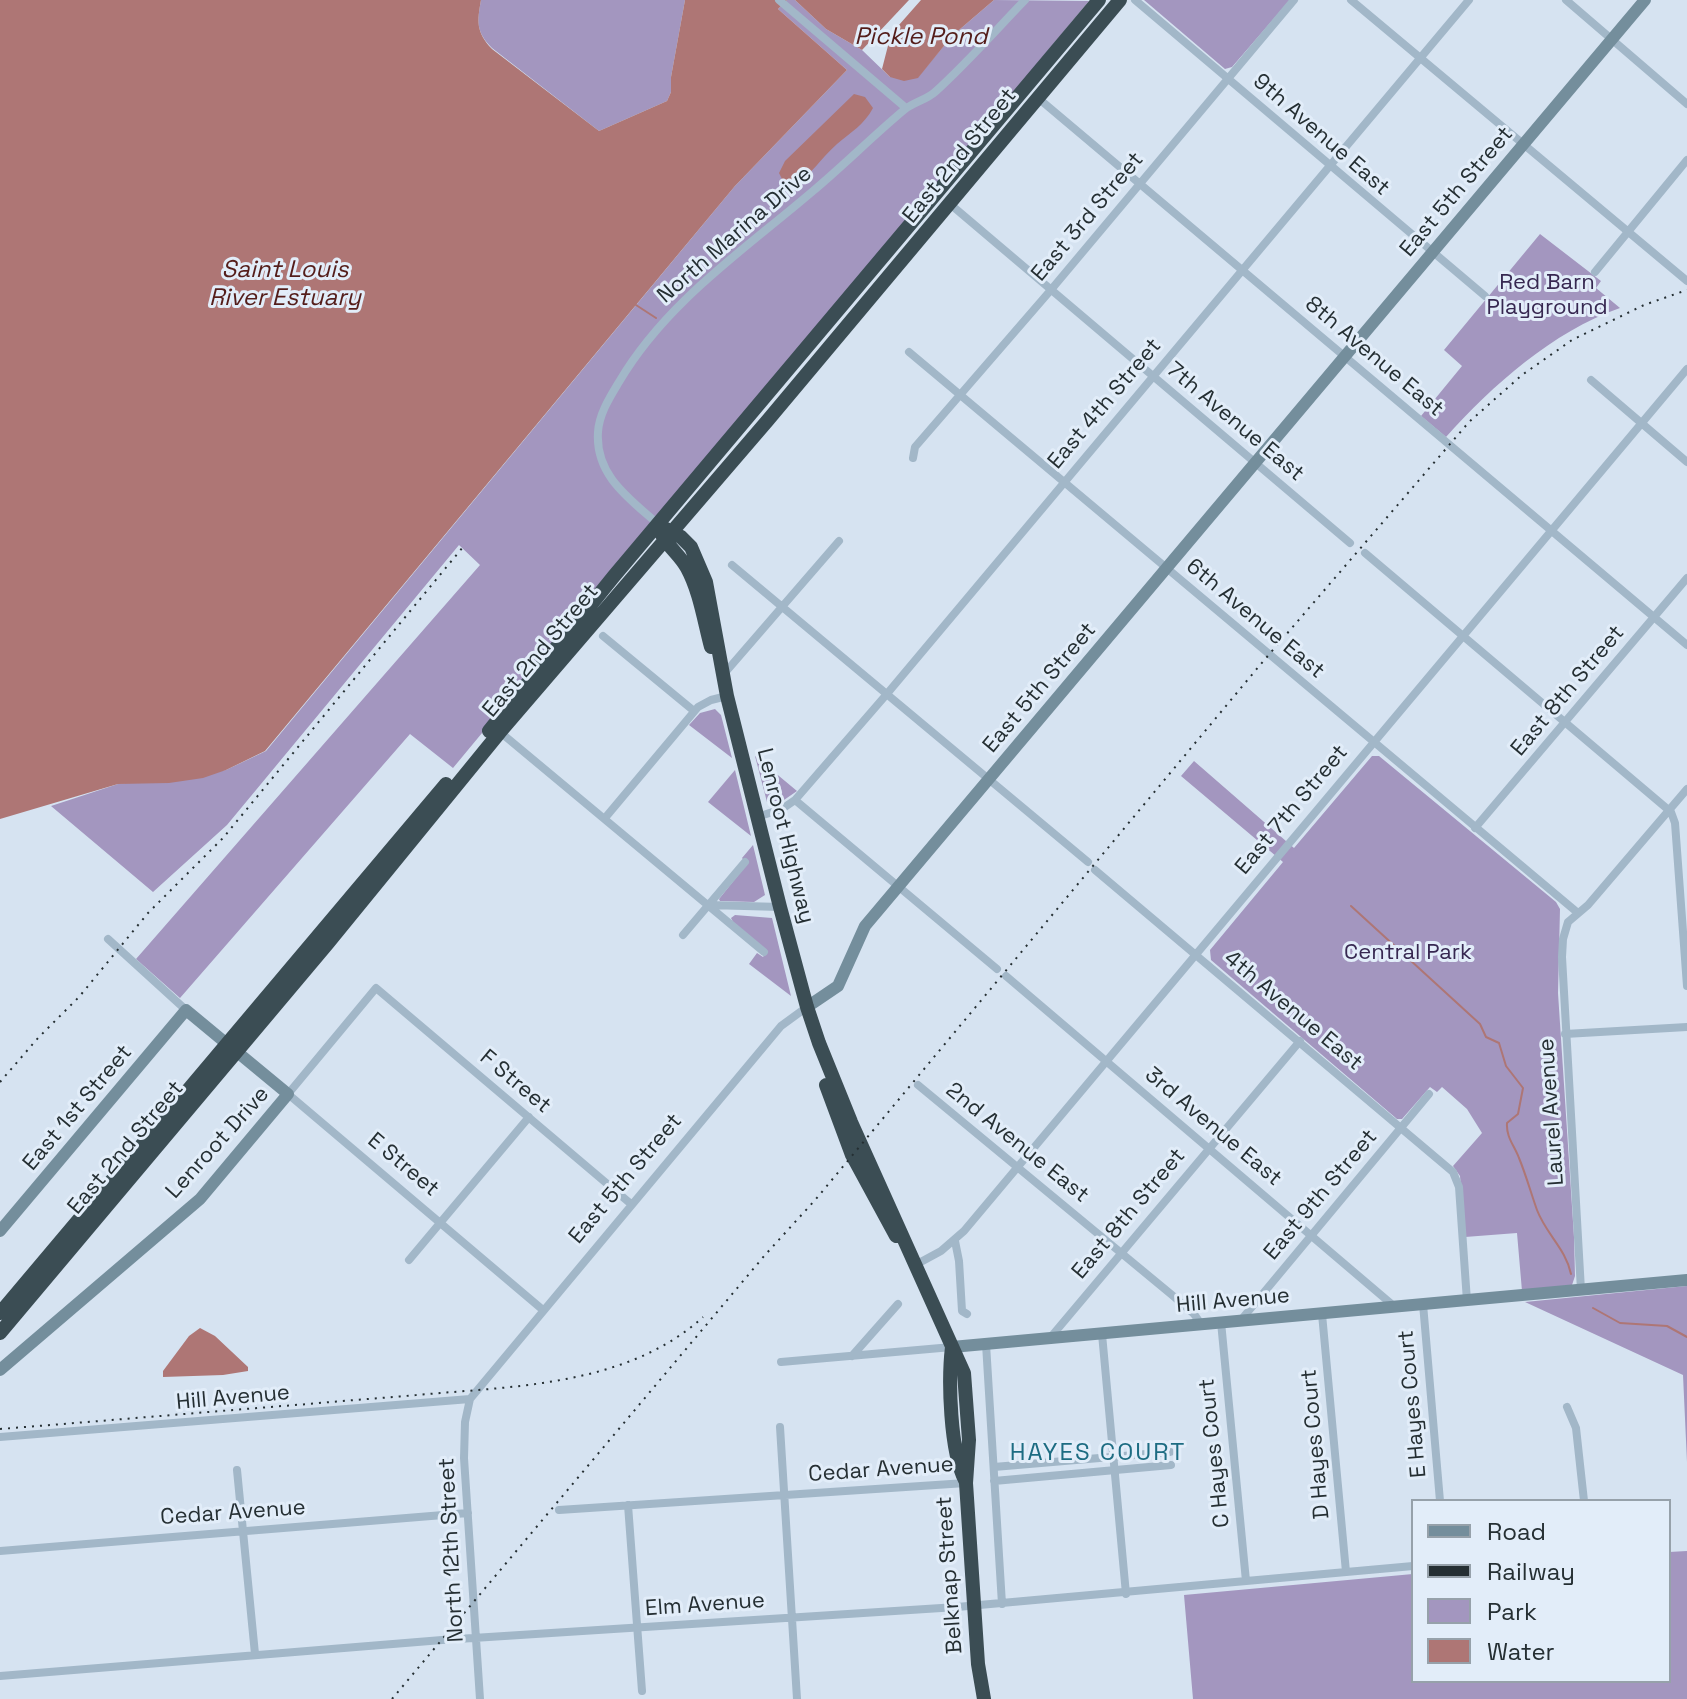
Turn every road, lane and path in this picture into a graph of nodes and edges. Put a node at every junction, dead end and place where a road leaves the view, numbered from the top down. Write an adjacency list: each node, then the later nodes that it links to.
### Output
1 (1025, 0): 16 (street, North Marina Drive)
2 (1099, 0): 41 (highway, East 2nd Street)
3 (1120, 0): 14 (highway, East 2nd Street)
4 (1135, 0): 13 (street, 9th Avenue East)
5 (1294, 0): 13 (street, East 3rd Street)
6 (1351, 0): 12 (street)
7 (1469, 0): 12 (street, East 4th Street)
8 (1566, 0): 11 (street)
9 (1645, 0): 11 (street, East 5th Street)
10 (781, 2): 16 (street)
11 (1612, 38): 15 (street); 17 (street, East 5th Street)
12 (1420, 59): 17 (street); 19 (street, East 4th Street)
13 (1227, 77): 19 (street, 9th Avenue East); 20 (street, East 3rd Street)
14 (1037, 97): 20 (street, 8th Avenue East); 21 (highway, East 2nd Street)
15 (1687, 104)
16 (906, 108): 41 (street, North Marina Drive)
17 (1524, 144): 22 (street); 23 (street, East 5th Street)
18 (1687, 160): 22 (street)
19 (1328, 165): 23 (street, 9th Avenue East); 24 (street, East 4th Street)
20 (1140, 185): 24 (street, 8th Avenue East); 27 (street, East 3rd Street)
21 (950, 204): 27 (street, 7th Avenue East); 41 (highway, East 2nd Street)
22 (1627, 231): 25 (street); 26 (street)
23 (1431, 252): 28 (street, 9th Avenue East); 30 (street, East 5th Street)
24 (1242, 270): 30 (street, 8th Avenue East); 32 (street, East 4th Street)
25 (1595, 272)
26 (1687, 281)
27 (1050, 291): 32 (street, 7th Avenue East); 34 (street, East 3rd Street)
28 (1485, 296)
29 (909, 352): 34 (street, 6th Avenue East)
30 (1346, 356): 37 (street, East 5th Street); 40 (street, 8th Avenue East)
31 (1687, 369): 35 (street, East 7th Street)
32 (1152, 376): 37 (street, 7th Avenue East); 39 (street, East 4th Street)
33 (1591, 380): 35 (street)
34 (960, 396): 36 (street, East 3rd Street); 39 (street, 6th Avenue East)
35 (1641, 423): 38 (street); 40 (street, East 7th Street)
36 (913, 458)
37 (1255, 462): 43 (street, 7th Avenue East); 46 (street, East 5th Street)
38 (1687, 462)
39 (1063, 482): 46 (street, 6th Avenue East); 54 (street, East 4th Street)
40 (1552, 530): 49 (street, 8th Avenue East); 51 (street, East 7th Street)
41 (665, 532): 53 (highway, Lenroot Highway); 58 (highway, East 2nd Street)
42 (839, 541): 48 (street)
43 (1350, 543)
44 (1365, 553): 51 (street)
45 (732, 565): 48 (street, 4th Avenue East)
46 (1167, 568): 59 (street, 6th Avenue East); 60 (street, East 5th Street)
47 (1687, 578): 49 (street, East 8th Street)
48 (783, 607): 53 (street); 54 (street, 4th Avenue East)
49 (1654, 618): 52 (street, 8th Avenue East); 57 (street, East 8th Street)
50 (603, 636): 56 (street)
51 (1463, 636): 57 (street); 59 (street, East 7th Street)
52 (1687, 645)
53 (723, 676): 55 (highway, Lenroot Highway)
54 (886, 695): 60 (street, 4th Avenue East); 62 (street, East 4th Street)
55 (727, 696): 56 (street); 64 (highway, Lenroot Highway)
56 (694, 711): 65 (street)
57 (1566, 722): 63 (street); 66 (street, East 8th Street)
58 (497, 729): 65 (street); 85 (highway, East 2nd Street)
59 (1373, 741): 66 (street, 6th Avenue East); 75 (street, East 7th Street)
60 (989, 779): 68 (street, East 5th Street); 75 (street, 4th Avenue East)
61 (1687, 789): 63 (street)
62 (795, 800): 64 (street, East 4th Street); 68 (street)
63 (1668, 809): 71 (street); 78 (street)
64 (757, 817): 70 (highway, Lenroot Highway)
65 (605, 818): 69 (street)
66 (1475, 828): 71 (street, 6th Avenue East)
67 (745, 862): 69 (street)
68 (899, 885): 76 (street); 80 (street, East 5th Street)
69 (709, 905): 70 (street); 72 (street); 74 (street)
70 (780, 907): 80 (highway, Lenroot Highway)
71 (1578, 913): 83 (street, Laurel Avenue)
72 (683, 935)
73 (108, 939): 81 (street, E Street)
74 (764, 952)
75 (1196, 954): 84 (street, 4th Avenue East); 86 (street, East 7th Street)
76 (997, 969)
77 (1006, 976): 86 (street, 3rd Avenue East)
78 (1687, 986)
79 (376, 988): 88 (street, Lenroot Drive); 90 (street, F Street)
80 (807, 1007): 94 (street, East 5th Street); 101 (highway, Lenroot Highway)
81 (186, 1010): 85 (street, E Street); 96 (street, East 1st Street)
82 (1687, 1027): 83 (street)
83 (1565, 1034): 103 (street, Laurel Avenue)
84 (1300, 1041): 91 (street, 4th Avenue East); 92 (street, East 8th Street)
85 (232, 1048): 88 (street, E Street); 104 (highway, East 2nd Street)
86 (1106, 1060): 92 (street, 3rd Avenue East); 93 (street, East 7th Street)
87 (918, 1085): 93 (street, 2nd Avenue East)
88 (288, 1094): 95 (street, E Street); 123 (street, Lenroot Drive)
89 (1429, 1094): 91 (street, East 9th Street)
90 (529, 1117): 94 (street, F Street); 95 (street)
91 (1402, 1127): 97 (street, East 9th Street); 105 (street, 4th Avenue East)
92 (1209, 1146): 97 (street, 3rd Avenue East); 99 (street, East 8th Street)
93 (1018, 1165): 98 (street, East 7th Street); 99 (street, 2nd Avenue East)
94 (631, 1204): 109 (street, East 5th Street)
95 (441, 1223): 100 (street); 109 (street, E Street)
96 (0, 1231)
97 (1312, 1234): 108 (street, 3rd Avenue East); 113 (street, East 9th Street)
98 (955, 1241): 101 (street, East 7th Street); 111 (street)
99 (1121, 1252): 115 (street, 2nd Avenue East); 118 (street, East 8th Street)
100 (409, 1260)
101 (917, 1264): 120 (highway, Lenroot Highway)
102 (1687, 1280): 103 (street, Hill Avenue)
103 (1581, 1290): 105 (street, Hill Avenue)
104 (25, 1293): 110 (highway, East 2nd Street); 116 (highway, East 2nd Street)
105 (1467, 1301): 107 (street, Hill Avenue)
106 (898, 1304): 121 (street)
107 (1423, 1304): 108 (street, Hill Avenue); 137 (street, E Hayes Court)
108 (1395, 1307): 112 (street, Hill Avenue)
109 (543, 1310): 124 (street, East 5th Street)
110 (0, 1313)
111 (967, 1314)
112 (1322, 1314): 113 (street, Hill Avenue); 145 (street, D Hayes Court)
113 (1241, 1321): 114 (street, Hill Avenue)
114 (1221, 1322): 115 (street, Hill Avenue); 146 (street, C Hayes Court)
115 (1201, 1324): 117 (street, Hill Avenue)
116 (0, 1333)
117 (1102, 1334): 118 (street, Hill Avenue); 129 (street)
118 (1050, 1338): 119 (street, Hill Avenue)
119 (986, 1344): 120 (street, Hill Avenue); 131 (street)
120 (952, 1347): 121 (street, Hill Avenue); 135 (highway, Belknap Street)
121 (852, 1356): 122 (street, Hill Avenue)
122 (781, 1362)
123 (0, 1370)
124 (470, 1399): 127 (street, Hill Avenue); 141 (street, North 12th Street)
125 (1567, 1407): 138 (street)
126 (780, 1427): 136 (street)
127 (0, 1437)
128 (1170, 1452): 129 (street)
129 (1114, 1457): 131 (street); 133 (street)
130 (1171, 1465): 133 (street)
131 (994, 1467): 134 (street)
132 (237, 1470): 142 (street)
133 (1114, 1470): 134 (street); 147 (street)
134 (994, 1481): 148 (street)
135 (966, 1483): 136 (street, Cedar Avenue); 149 (highway, Belknap Street)
136 (784, 1494): 139 (street, Cedar Avenue); 150 (street)
137 (1440, 1499)
138 (1584, 1499)
139 (628, 1505): 140 (street, Cedar Avenue); 151 (street)
140 (559, 1510)
141 (468, 1513): 142 (street, Cedar Avenue); 152 (street, North 12th Street)
142 (244, 1530): 143 (street, Cedar Avenue); 153 (street)
143 (0, 1551)
144 (1411, 1566): 145 (street, Elm Avenue)
145 (1346, 1572): 146 (street, Elm Avenue)
146 (1246, 1581): 147 (street, Elm Avenue)
147 (1126, 1594): 148 (street, Elm Avenue)
148 (1002, 1604): 149 (street, Elm Avenue)
149 (974, 1606): 150 (street, Elm Avenue); 154 (highway, Belknap Street)
150 (792, 1617): 151 (street, Elm Avenue); 158 (street)
151 (636, 1627): 152 (street, Elm Avenue); 156 (street)
152 (476, 1638): 153 (street, Elm Avenue); 157 (street, North 12th Street)
153 (255, 1654): 155 (street, Elm Avenue)
154 (978, 1664): 159 (highway, Belknap Street); 160 (highway, Belknap Street)
155 (0, 1676)
156 (642, 1691)
157 (480, 1699)
158 (797, 1699)
159 (975, 1699)
160 (984, 1699)

